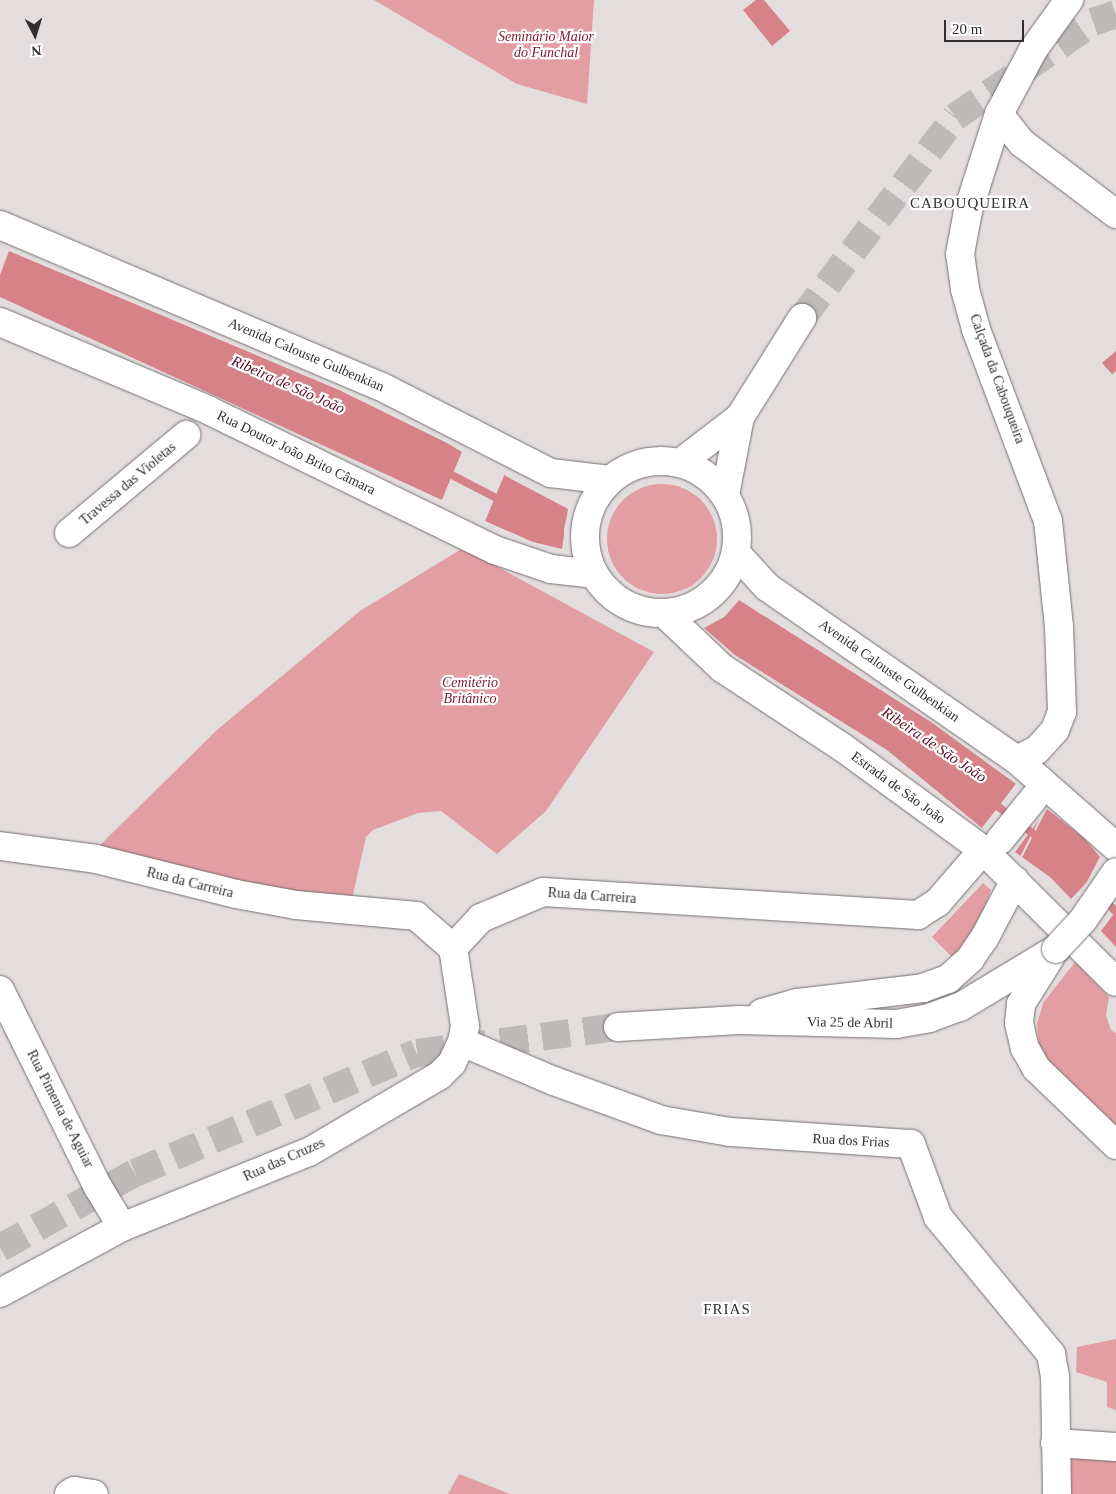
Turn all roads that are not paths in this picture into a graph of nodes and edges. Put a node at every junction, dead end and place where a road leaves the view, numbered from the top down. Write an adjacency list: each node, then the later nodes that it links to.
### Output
1 (1069, 0): 2 (street, Calçada da Cabouqueira)
2 (1050, 11): 3 (street, Calçada da Cabouqueira)
3 (999, 114): 4 (street); 17 (street, Calçada da Cabouqueira)
4 (1116, 214)
5 (0, 225): 11 (street, Avenida Calouste Gulbenkian)
6 (802, 318): 8 (street)
7 (0, 322): 15 (street, Rua Doutor João Brito Câmara)
8 (740, 417): 10 (street); 12 (street)
9 (186, 435): 13 (street, Travessa das Violetas)
10 (680, 463): 11 (street); 12 (street)
11 (610, 480): 15 (street)
12 (725, 495): 14 (street)
13 (69, 533)
14 (732, 563): 16 (street); 17 (street, Avenida Calouste Gulbenkian)
15 (585, 565): 16 (street)
16 (676, 616): 19 (street, Estrada de São João)
17 (1017, 760): 18 (street, Avenida Calouste Gulbenkian)
18 (1040, 791): 19 (street, Rua da Carreira); 21 (street, Avenida Calouste Gulbenkian)
19 (992, 845): 23 (street, Estrada de São João); 24 (street, Rua da Carreira)
20 (0, 846): 24 (street, Rua da Carreira)
21 (1116, 847)
22 (1116, 872): 25 (street, Via 25 de Abril, bridge)
23 (1015, 880): 26 (street, Estrada de São João); 28 (street)
24 (453, 948): 30 (street, Rua das Cruzes)
25 (1056, 949): 28 (street, Via 25 de Abril); 31 (street)
26 (1116, 982)
27 (0, 990): 32 (street, Rua Pimenta de Aguiar)
28 (739, 1020): 29 (street, Via 25 de Abril)
29 (618, 1027)
30 (462, 1042): 32 (street, Rua das Cruzes); 34 (street, Rua dos Frias)
31 (1116, 1145)
32 (122, 1227): 33 (street, Rua das Cruzes)
33 (0, 1293)
34 (1055, 1443): 35 (street); 38 (street, Rua dos Frias)
35 (1116, 1447)
36 (69, 1494): 37 (street)
37 (94, 1494)
38 (1057, 1494)

